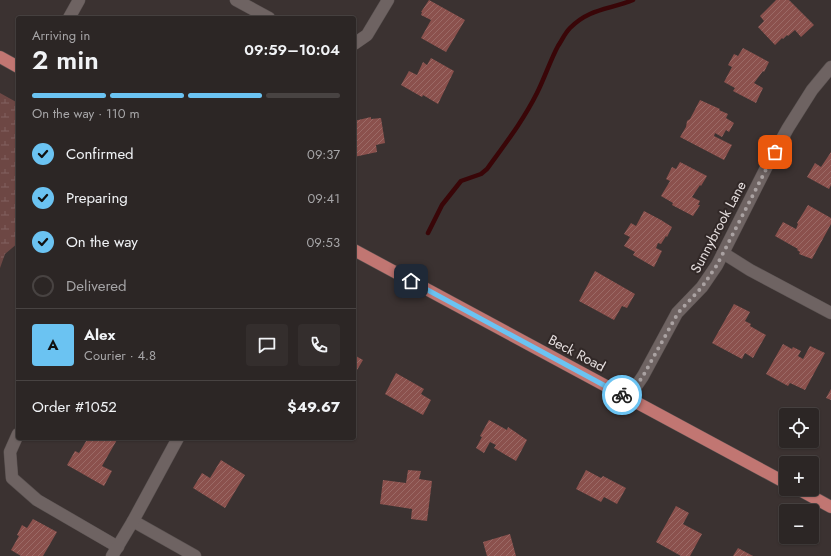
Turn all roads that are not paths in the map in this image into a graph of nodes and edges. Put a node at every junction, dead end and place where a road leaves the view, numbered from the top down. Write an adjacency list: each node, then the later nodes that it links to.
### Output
1 (79, 0): 4 (street)
2 (236, 0): 5 (street)
3 (388, 0): 6 (street)
4 (70, 16)
5 (265, 16)
6 (356, 43)
7 (0, 57): 8 (main road)
8 (16, 66)
9 (831, 67): 11 (street, Sunnybrook Lane)
10 (356, 251): 13 (main road, Beck Road)
11 (723, 253): 12 (street); 13 (street, Sunnybrook Lane)
12 (831, 313)
13 (628, 398): 16 (main road, Beck Road)
14 (16, 438): 20 (street)
15 (177, 440): 19 (street)
16 (779, 478)
17 (811, 496): 18 (main road)
18 (831, 507)
19 (133, 521): 20 (street); 21 (street)
20 (115, 551)
21 (195, 556)

